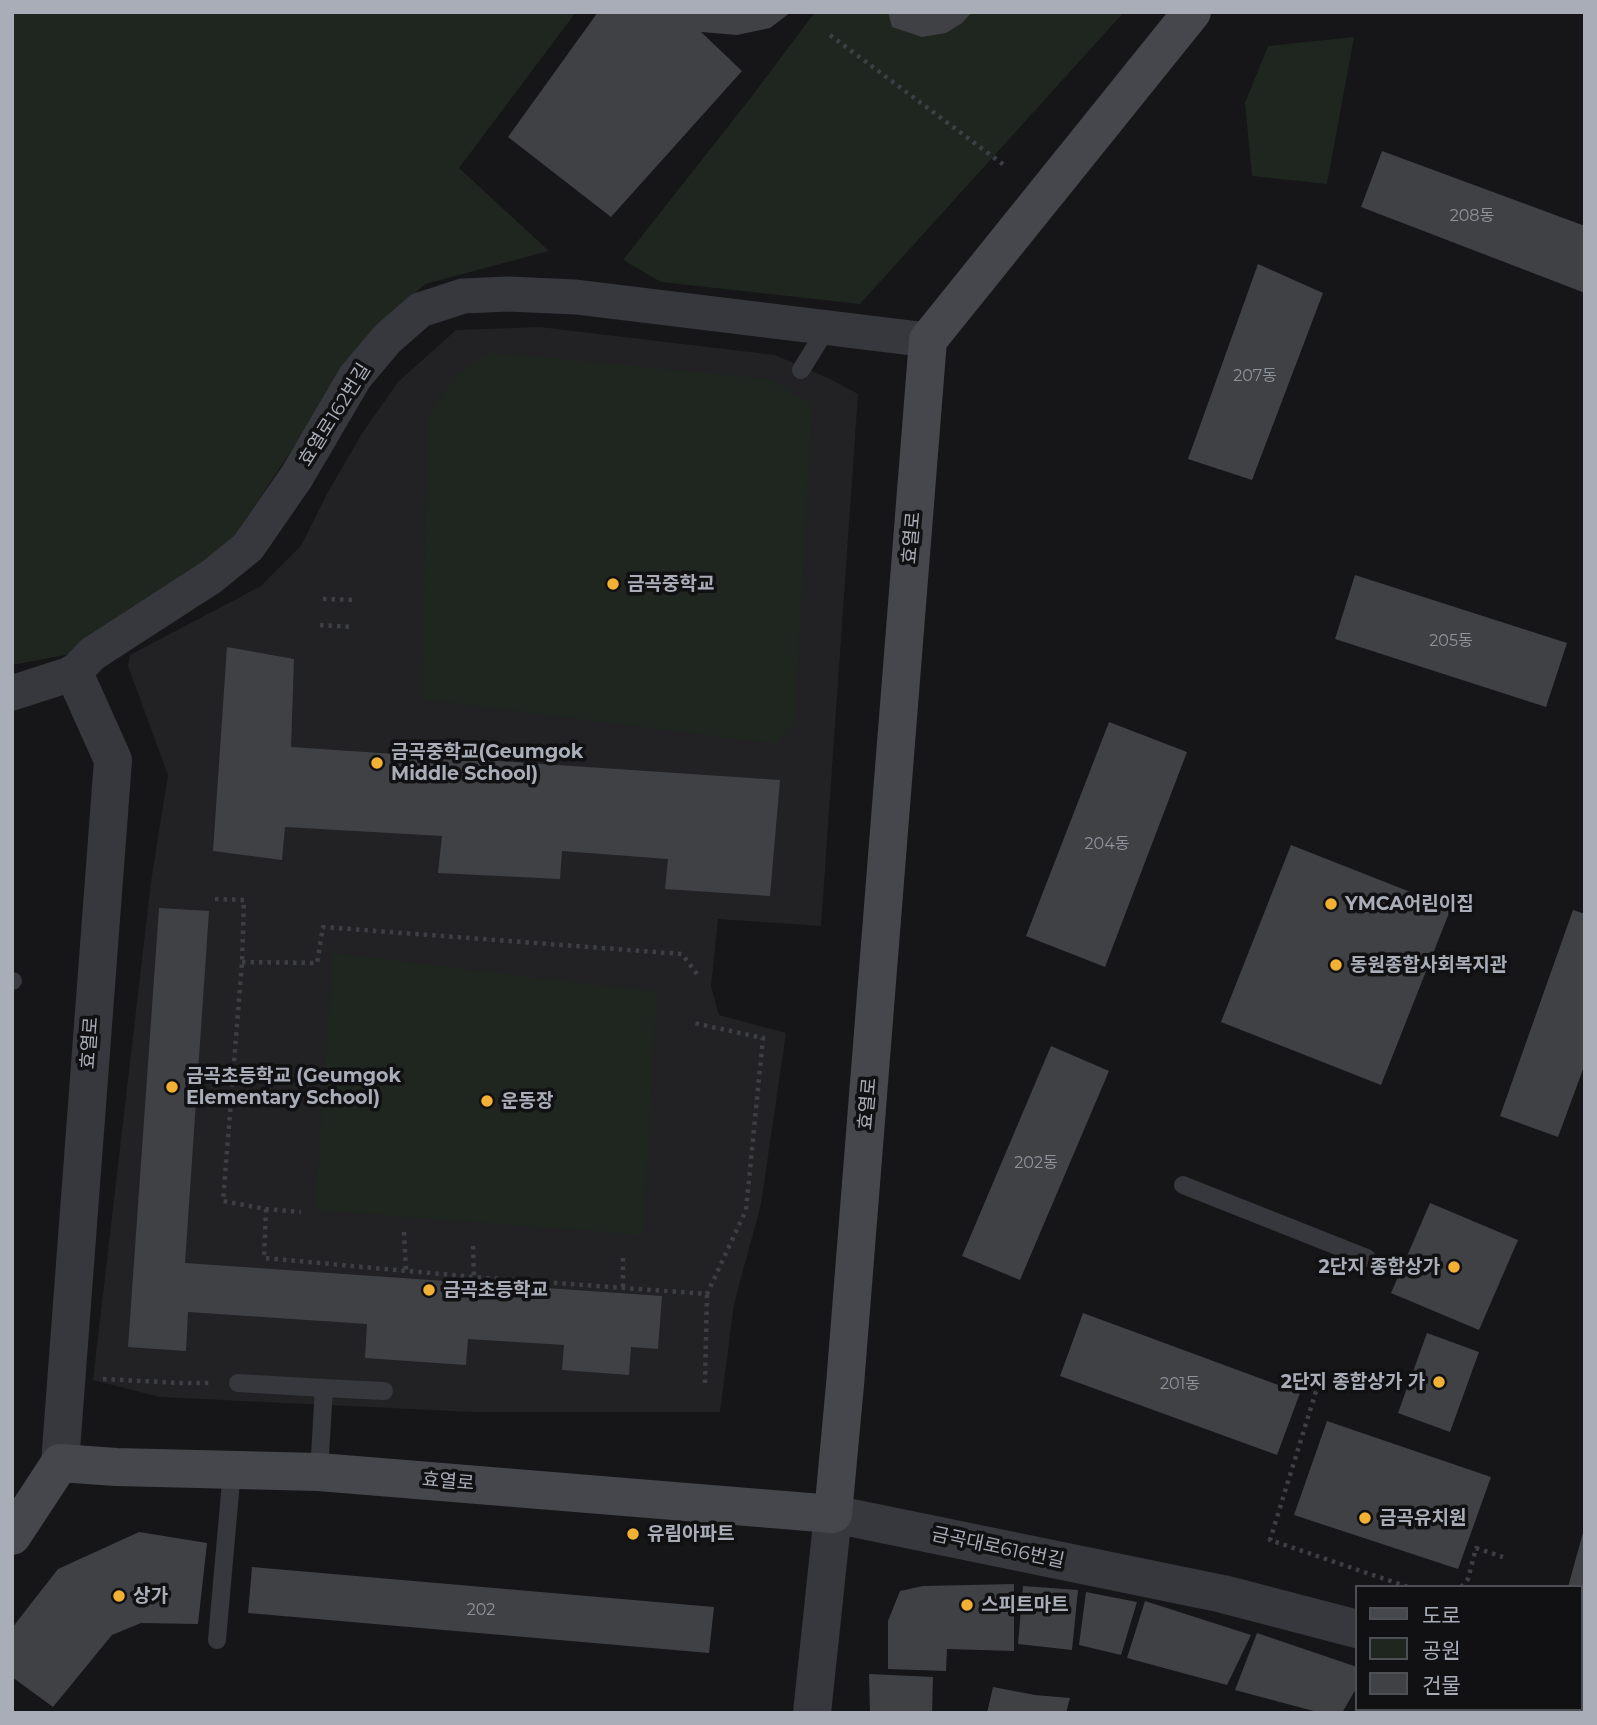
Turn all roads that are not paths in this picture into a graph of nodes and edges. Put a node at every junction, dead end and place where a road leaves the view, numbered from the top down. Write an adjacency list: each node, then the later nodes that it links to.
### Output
1 (1192, 12): 3 (main road)
2 (827, 328): 3 (street, 효열로162번길); 4 (lane); 5 (street, 효열로162번길)
3 (928, 340): 15 (main road, 효열로)
4 (801, 370)
5 (74, 674): 6 (street, 효열로162번길); 12 (street, 효열로)
6 (12, 693)
7 (1183, 1185): 8 (lane)
8 (1367, 1258)
9 (238, 1383): 10 (lane)
10 (324, 1388): 11 (lane); 14 (lane)
11 (384, 1391)
12 (60, 1464): 13 (main road, 효열로); 16 (main road, 효열로)
13 (232, 1469): 14 (main road, 효열로); 18 (lane)
14 (319, 1472): 15 (main road, 효열로)
15 (833, 1514): 17 (street, 금곡대로616번길); 19 (street)
16 (12, 1536)
17 (1356, 1629)
18 (217, 1640)
19 (812, 1713)

